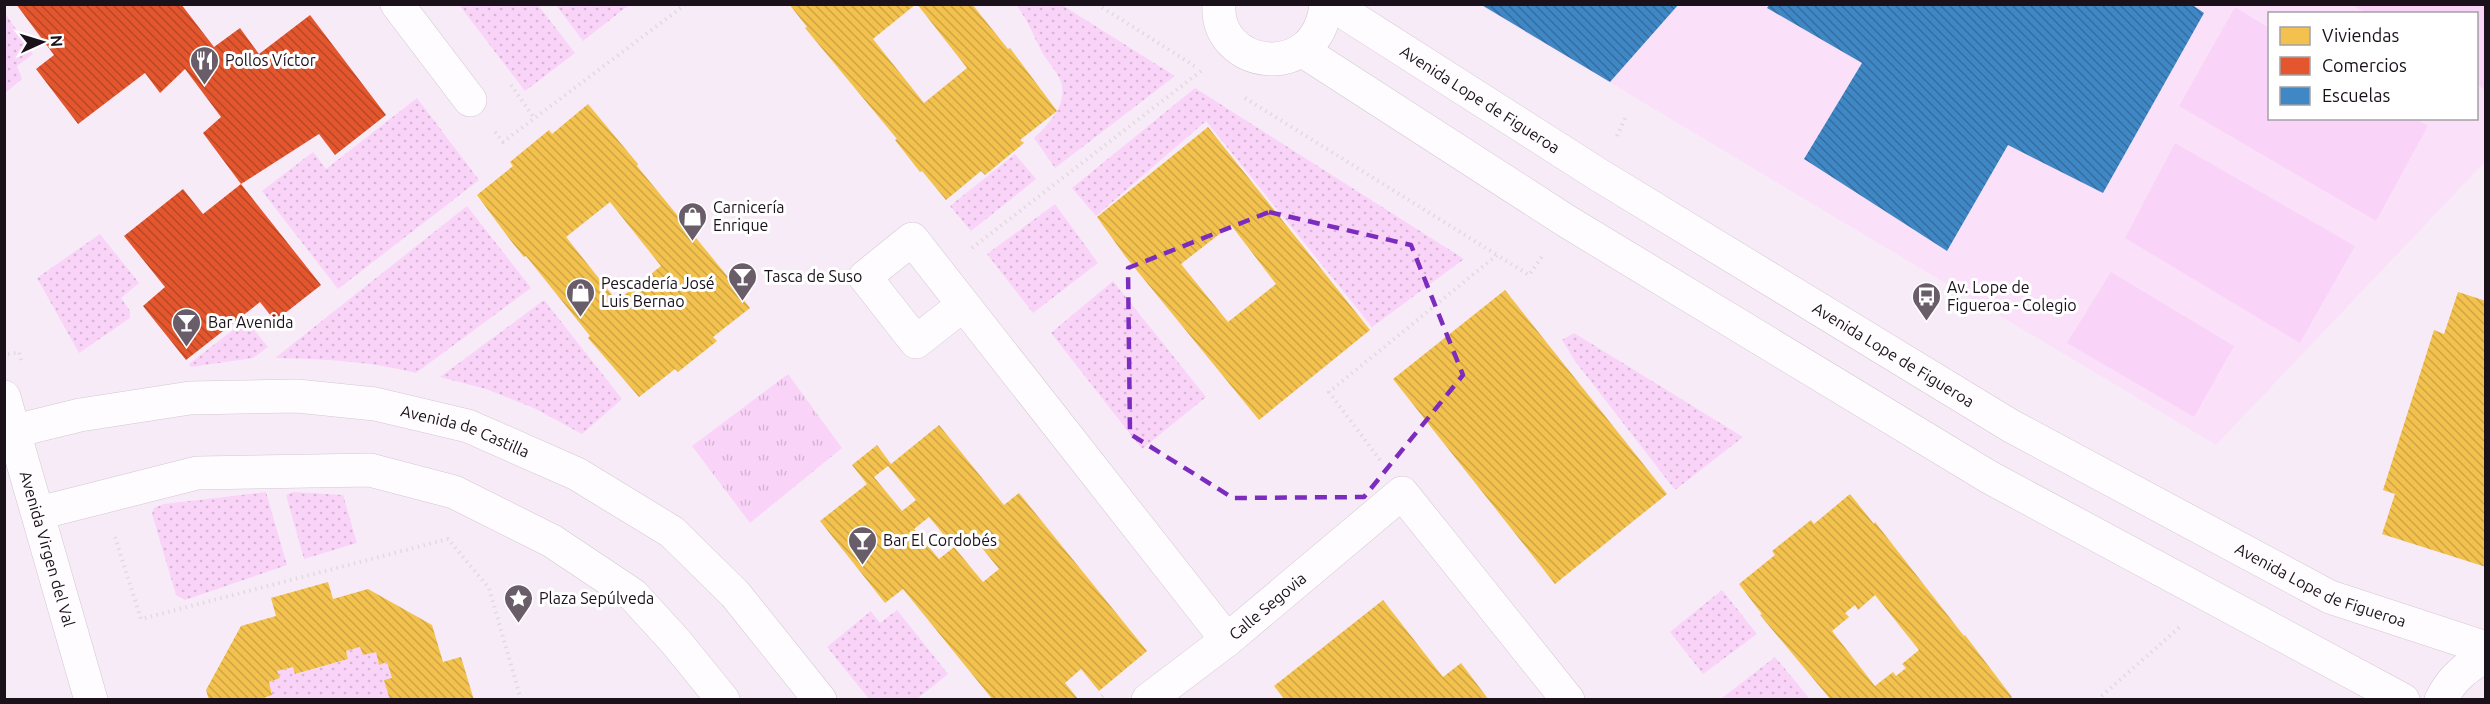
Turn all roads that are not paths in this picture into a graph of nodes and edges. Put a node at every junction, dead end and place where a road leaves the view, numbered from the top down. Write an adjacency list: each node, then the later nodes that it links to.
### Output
1 (397, 4): 6 (street)
2 (1219, 4): 5 (street)
3 (1326, 4): 5 (street)
4 (1331, 4): 12 (street, Avenida Lope de Figueroa)
5 (1303, 51): 19 (street)
6 (470, 100)
7 (963, 305): 7 (street, Calle Segovia); 11 (street, Calle Segovia)
8 (4, 397): 9 (street, Avenida Virgen del Val)
9 (15, 431): 10 (street, Avenida Virgen del Val); 16 (street, Avenida de Castilla)
10 (39, 513): 14 (street, Avenida Virgen del Val); 15 (street)
11 (1227, 640): 17 (street); 18 (street, Calle Segovia)
12 (2486, 648)
13 (2486, 656): 20 (street)
14 (91, 699)
15 (723, 699)
16 (820, 699)
17 (1148, 699)
18 (1568, 699)
19 (2403, 699)
20 (2441, 699)

